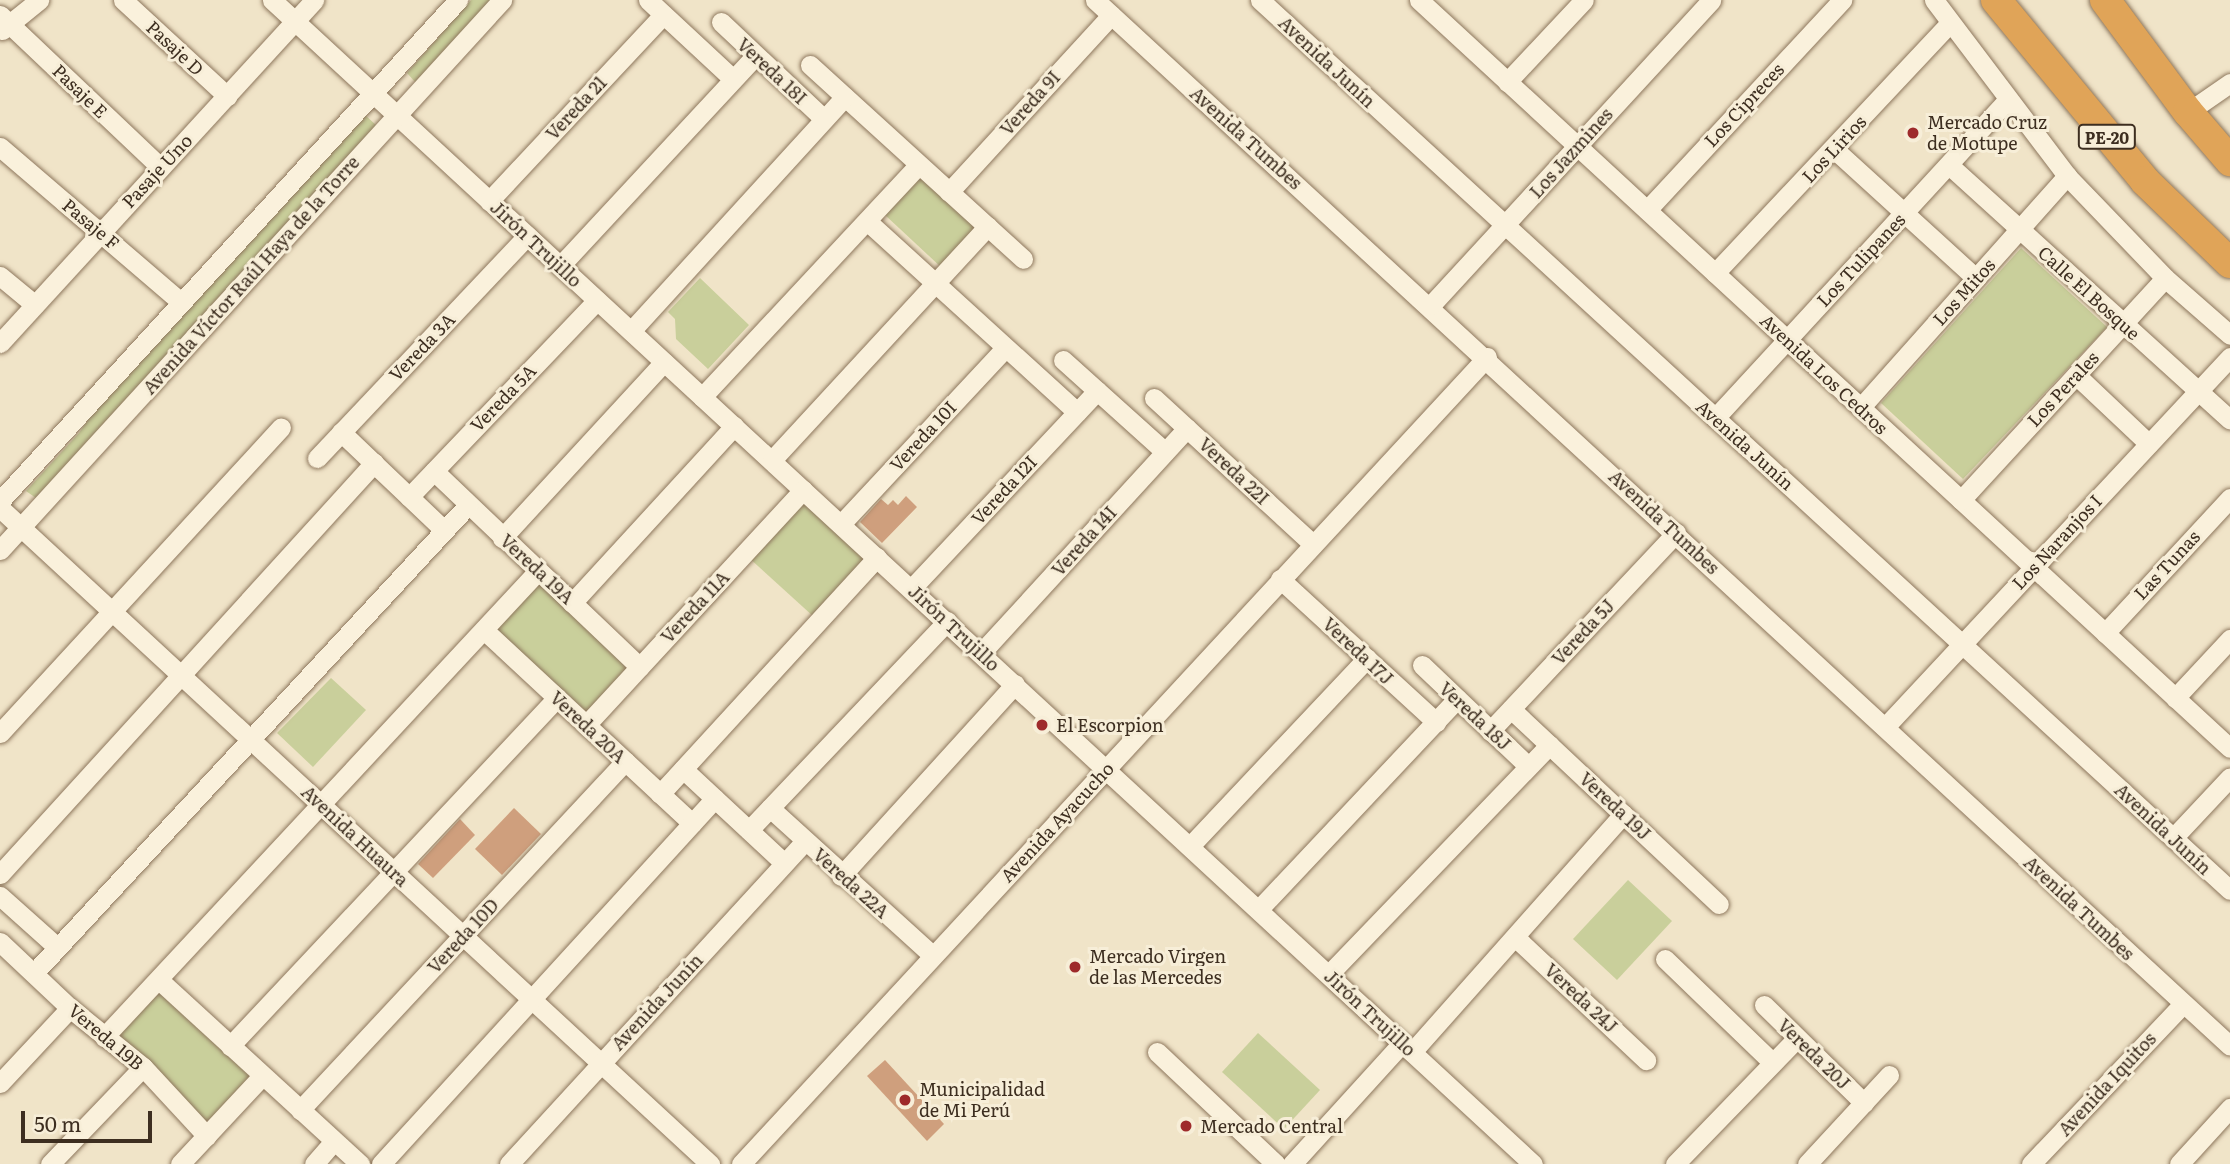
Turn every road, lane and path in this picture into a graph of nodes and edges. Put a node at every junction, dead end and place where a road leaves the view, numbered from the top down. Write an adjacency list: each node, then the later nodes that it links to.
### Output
1 (39, 0): 22 (street)
2 (123, 0): 29 (street, Pasaje D)
3 (272, 0): 19 (street, Jirón Trujillo)
4 (314, 0): 19 (street, Pasaje Uno)
5 (458, 0): 28 (street, Avenida Víctor Raúl Haya de la Torre)
6 (502, 0): 33 (street, Avenida Víctor Raúl Haya de la Torre)
7 (648, 0): 17 (street)
8 (1095, 0): 18 (street, Avenida Tumbes)
9 (1261, 0): 49 (street, Avenida Junín)
10 (1419, 0): 26 (street, Avenida Los Cedros)
11 (1711, 0): 35 (street, Los Jazmines)
12 (1842, 0): 45 (street, Los Cipreces)
13 (1934, 0): 21 (street)
14 (1996, 0): 54 (highway, PE-20)
15 (2106, 1): 32 (highway)
16 (1573, 4): 26 (street)
17 (663, 15): 25 (street); 44 (street, Vereda 21)
18 (1111, 15): 43 (street, Vereda 9I); 64 (street, Avenida Tumbes)
19 (294, 22): 28 (street, Jirón Trujillo); 29 (street, Pasaje Uno)
20 (720, 22): 23 (street, Vereda 18I)
21 (1950, 23): 31 (street); 37 (street, Los Lirios)
22 (4, 24): 41 (street, Pasaje E)
23 (755, 56): 25 (street); 34 (street, Vereda 18I)
24 (810, 65): 30 (street)
25 (733, 79): 55 (street)
26 (1507, 82): 35 (street, Avenida Los Cedros)
27 (2230, 83): 32 (street)
28 (372, 94): 33 (street, Jirón Trujillo); 62 (street, Avenida Víctor Raúl Haya de la Torre)
29 (227, 96): 41 (street, Pasaje Uno)
30 (845, 97): 34 (street); 39 (street)
31 (2007, 101): 40 (street, Los Tulipanes); 42 (street)
32 (2188, 112): 38 (highway)
33 (397, 116): 44 (street, Jirón Trujillo); 102 (street, Avenida Víctor Raúl Haya de la Torre)
34 (824, 119): 66 (street)
35 (1577, 146): 45 (street, Avenida Los Cedros); 49 (street, Los Jazmines)
36 (0, 147): 51 (street, Pasaje F)
37 (1834, 149): 46 (street); 56 (street, Los Lirios)
38 (2230, 161)
39 (918, 165): 43 (street); 47 (street)
40 (1949, 165): 46 (street, Los Tulipanes); 50 (street, Calle El Bosque)
41 (160, 167): 51 (street, Pasaje Uno)
42 (2067, 176): 50 (street, Los Mitos); 59 (street)
43 (949, 192): 48 (street)
44 (489, 201): 52 (street, Jirón Trujillo)
45 (1647, 210): 56 (street, Avenida Los Cedros)
46 (1904, 213): 58 (street); 68 (street, Los Tulipanes)
47 (867, 221): 60 (street); 78 (street)
48 (988, 226): 53 (street); 60 (street)
49 (1504, 227): 64 (street, Los Jazmines); 82 (street, Avenida Junín)
50 (2020, 229): 58 (street, Los Mitos); 65 (street, Calle El Bosque)
51 (101, 232): 62 (street, Pasaje F); 63 (street, Pasaje Uno)
52 (527, 236): 55 (street, Jirón Trujillo); 87 (street, Vereda 3A)
53 (1023, 259)
54 (2230, 263)
55 (560, 266): 61 (street, Jirón Trujillo)
56 (1715, 273): 68 (street, Avenida Los Cedros)
57 (0, 276): 63 (street)
58 (1976, 278): 80 (street, Los Mitos)
59 (2165, 278): 65 (street, Los Perales); 67 (street)
60 (935, 283): 70 (street); 91 (street)
61 (597, 300): 66 (street, Jirón Trujillo); 93 (street, Vereda 5A)
62 (181, 302): 98 (street, Avenida Víctor Raúl Haya de la Torre)
63 (35, 305): 69 (street, Pasaje Uno)
64 (1431, 305): 71 (street, Avenida Tumbes)
65 (2124, 324): 75 (street, Los Perales); 77 (street, Calle El Bosque)
66 (631, 331): 74 (street, Jirón Trujillo)
67 (2230, 335)
68 (1787, 340): 80 (street, Avenida Los Cedros); 82 (street, Los Tulipanes)
69 (0, 343)
70 (1004, 348): 81 (street); 101 (street, Vereda 10I)
71 (1487, 357): 104 (street, Avenida Tumbes); 106 (street, Avenida Ayacucho)
72 (2230, 357): 77 (street, Los Naranjos I)
73 (1063, 360): 76 (street)
74 (664, 362): 78 (street, Jirón Trujillo); 105 (street)
75 (2076, 375): 88 (street); 97 (street, Los Perales)
76 (1097, 391): 81 (street, Vereda 12I); 89 (street)
77 (2199, 392): 83 (street, Calle El Bosque); 88 (street, Los Naranjos I)
78 (702, 397): 84 (street, Jirón Trujillo)
79 (1154, 398): 86 (street, Vereda 22I)
80 (1861, 408): 97 (street, Avenida Los Cedros)
81 (1077, 412): 112 (street, Vereda 12I)
82 (1715, 418): 119 (street, Avenida Junín)
83 (2230, 420)
84 (734, 426): 91 (street, Jirón Trujillo); 113 (street)
85 (281, 427): 114 (street)
86 (1187, 428): 89 (street, Vereda 14I); 106 (street, Vereda 22I)
87 (341, 432): 90 (street, Vereda 3A); 92 (street)
88 (2149, 444): 109 (street, Los Naranjos I)
89 (1165, 452): 120 (street, Vereda 14I)
90 (317, 458)
91 (772, 460): 94 (street, Jirón Trujillo)
92 (374, 463): 95 (street); 124 (street)
93 (434, 471): 95 (street, Vereda 5A); 99 (street, Vereda 19A)
94 (803, 490): 101 (street, Jirón Trujillo); 123 (street, Vereda 11A)
95 (409, 497): 103 (street)
96 (2230, 498): 117 (street, Las Tunas)
97 (1961, 500): 109 (street, Avenida Los Cedros)
98 (0, 501)
99 (468, 505): 103 (street); 105 (street, Vereda 19A)
100 (0, 508): 102 (street, Avenida Huaura)
101 (841, 524): 108 (street, Jirón Trujillo)
102 (21, 528): 107 (street, Avenida Víctor Raúl Haya de la Torre); 114 (street, Avenida Huaura)
103 (444, 530): 135 (street)
104 (1676, 533): 129 (street, Vereda 5J); 132 (street, Avenida Tumbes)
105 (502, 538): 110 (street, Vereda 19A)
106 (1313, 544): 111 (street, Avenida Ayacucho)
107 (0, 550)
108 (877, 557): 112 (street, Jirón Trujillo); 141 (street)
109 (2033, 567): 117 (street, Avenida Los Cedros); 119 (street, Los Naranjos I)
110 (538, 571): 113 (street, Vereda 19A); 116 (street)
111 (1280, 579): 121 (street, Vereda 17J); 140 (street, Avenida Ayacucho)
112 (911, 589): 115 (street, Jirón Trujillo)
113 (572, 603): 123 (street, Vereda 19A)
114 (112, 612): 124 (street, Avenida Huaura); 134 (street)
115 (947, 621): 120 (street, Jirón Trujillo); 146 (street)
116 (484, 630): 126 (street, Vereda 20A); 145 (street)
117 (2105, 633): 127 (street, Avenida Los Cedros)
118 (2230, 639): 127 (street)
119 (1962, 644): 132 (street, Los Naranjos I); 150 (street, Avenida Junín)
120 (981, 653): 125 (street, Jirón Trujillo)
121 (1367, 658): 130 (street, Vereda 17J); 152 (street)
122 (1422, 666): 128 (street, Vereda 18J)
123 (640, 667): 131 (street, Vereda 11A)
124 (182, 677): 135 (street, Avenida Huaura); 155 (street)
125 (1015, 684): 140 (street, Jirón Trujillo); 156 (street)
126 (557, 698): 131 (street, Vereda 20A); 154 (street)
127 (2175, 698): 137 (street, Avenida Los Cedros)
128 (1457, 699): 130 (street); 133 (street, Vereda 18J)
129 (1511, 709): 133 (street, Vereda 5J); 136 (street, Vereda 19J)
130 (1436, 722): 160 (street)
131 (586, 725): 138 (street, Vereda 20A)
132 (1885, 727): 172 (street, Avenida Tumbes)
133 (1490, 731): 139 (street, Vereda 18J)
134 (0, 733)
135 (251, 740): 145 (street, Avenida Huaura); 165 (street)
136 (1549, 745): 139 (street); 147 (street, Vereda 19J)
137 (2230, 748)
138 (625, 761): 143 (street, Vereda 20A); 162 (street, Vereda 10D)
139 (1528, 766): 169 (street)
140 (1107, 768): 152 (street, Jirón Trujillo); 166 (street, Avenida Ayacucho)
141 (683, 769): 143 (street); 144 (street)
142 (2230, 777): 150 (street)
143 (660, 794): 148 (street, Vereda 20A)
144 (715, 798): 148 (street); 149 (street)
145 (322, 805): 154 (street, Avenida Huaura); 170 (street)
146 (770, 808): 149 (street); 151 (street, Vereda 22A)
147 (1623, 814): 159 (street, Vereda 19J); 163 (street)
148 (692, 823): 171 (street)
149 (749, 830): 153 (street)
150 (2173, 838): 157 (street, Avenida Junín)
151 (806, 841): 153 (street, Avenida Junín); 156 (street, Vereda 22A)
152 (1190, 846): 160 (street, Jirón Trujillo)
153 (784, 863): 183 (street, Avenida Junín)
154 (395, 873): 162 (street, Avenida Huaura); 177 (street)
155 (0, 874)
156 (841, 876): 166 (street, Vereda 22A)
157 (2230, 890)
158 (0, 896): 161 (street)
159 (1719, 904)
160 (1259, 909): 169 (street, Jirón Trujillo)
161 (22, 915): 164 (street); 165 (street)
162 (463, 936): 171 (street, Avenida Huaura); 190 (street, Vereda 10D)
163 (1515, 937): 179 (street); 181 (street, Vereda 24J)
164 (0, 940): 168 (street, Vereda 19B)
165 (57, 947): 168 (street)
166 (933, 956): 200 (street, Avenida Ayacucho)
167 (1665, 959): 182 (street)
168 (34, 973): 174 (street, Vereda 19B)
169 (1329, 974): 179 (street, Jirón Trujillo)
170 (159, 980): 175 (street); 177 (street)
171 (532, 1000): 183 (street, Avenida Huaura); 197 (street)
172 (2183, 1003): 178 (street, Avenida Tumbes); 206 (street, Avenida Iquitos)
173 (1764, 1005): 176 (street, Vereda 20J)
174 (70, 1008): 175 (street, Vereda 19B); 187 (street)
175 (104, 1037): 184 (street, Vereda 19B)
176 (1797, 1038): 182 (street); 188 (street, Vereda 20J)
177 (230, 1046): 186 (street)
178 (2230, 1046)
179 (1407, 1048): 202 (street); 203 (street, Jirón Trujillo)
180 (1157, 1052): 201 (street)
181 (1646, 1060)
182 (1772, 1062): 204 (street)
183 (601, 1063): 198 (street, Avenida Junín); 199 (street, Avenida Huaura)
184 (144, 1067): 191 (street, Vereda 19B); 193 (street)
185 (1889, 1075): 188 (street)
186 (262, 1076): 190 (street); 191 (street)
187 (0, 1083)
188 (1864, 1103): 205 (street)
189 (2230, 1108): 207 (street)
190 (300, 1110): 192 (street)
191 (207, 1136): 194 (street)
192 (334, 1141): 195 (street); 196 (street)
193 (50, 1164)
194 (180, 1164)
195 (314, 1164)
196 (360, 1164)
197 (381, 1164)
198 (509, 1164)
199 (710, 1164)
200 (741, 1164)
201 (1276, 1164)
202 (1292, 1164)
203 (1533, 1164)
204 (1675, 1164)
205 (1807, 1164)
206 (2031, 1164)
207 (2179, 1164)

